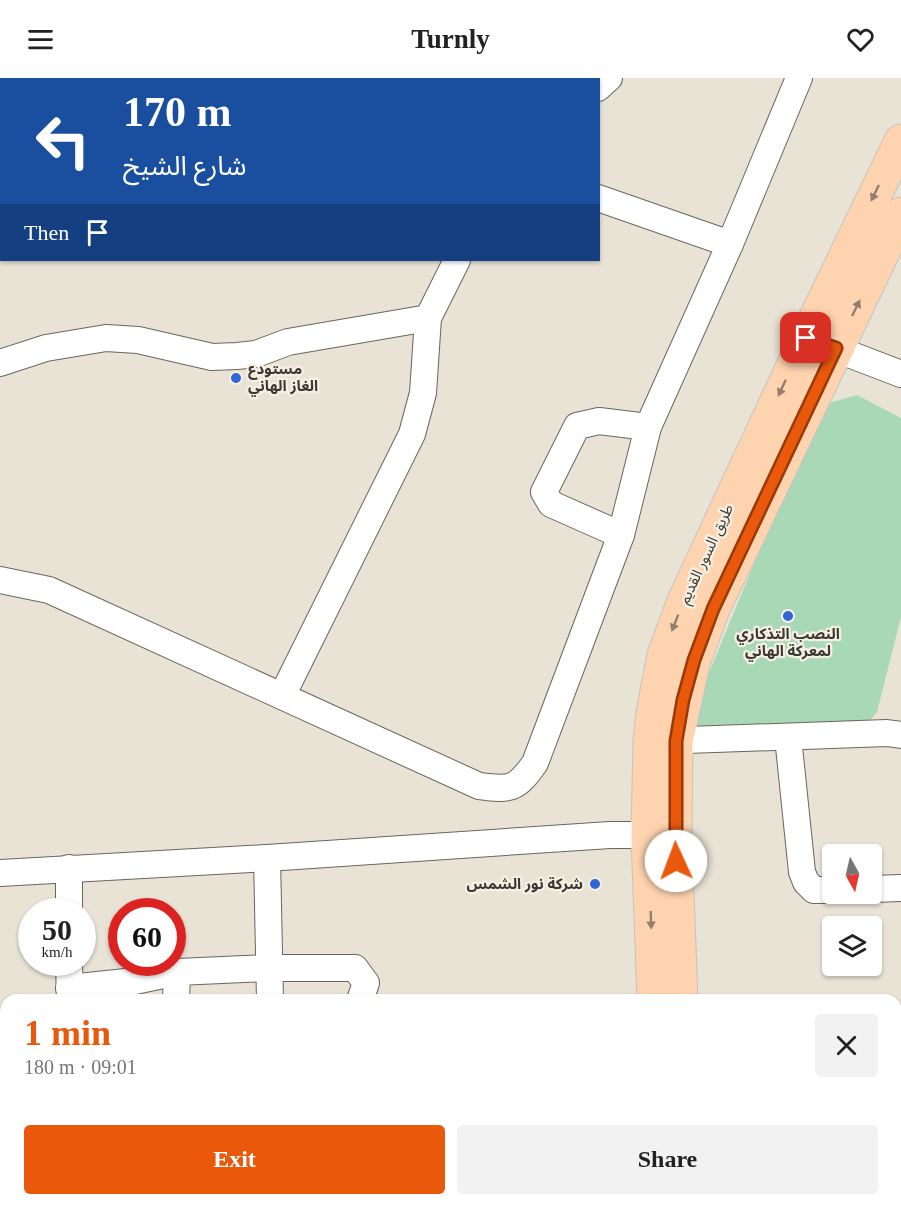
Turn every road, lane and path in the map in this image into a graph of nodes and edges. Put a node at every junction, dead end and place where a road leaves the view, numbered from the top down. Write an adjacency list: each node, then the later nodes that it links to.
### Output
1 (799, 78): 5 (street)
2 (901, 141): 8 (main road, طريق السور القديم, one-way to 8)
3 (600, 199): 5 (street)
4 (901, 214): 9 (main road, طريق السور القديم, one-way to 4)
5 (730, 244): 12 (street)
6 (456, 261): 7 (street)
7 (428, 318): 10 (street); 15 (street)
8 (806, 338): 9 (street); 18 (main road, طريق السور القديم, one-way to 18)
9 (836, 348): 11 (street); 18 (main road, طريق السور القديم)
10 (0, 363)
11 (901, 374)
12 (648, 427): 13 (street); 13 (street)
13 (621, 535): 15 (street)
14 (0, 580): 15 (street)
15 (282, 696)
16 (901, 735): 17 (street)
17 (788, 737): 18 (street); 25 (street)
18 (663, 741): 19 (main road, طريق السور القديم); 36 (main road, طريق السور القديم)
19 (648, 835): 20 (street); 35 (main road, طريق السور القديم, one-way to 35)
20 (267, 858): 21 (street); 27 (street)
21 (69, 868): 22 (street); 26 (street)
22 (0, 873)
23 (901, 888): 24 (street)
24 (882, 889)
25 (822, 890)
26 (69, 898)
27 (269, 968): 28 (street); 33 (street); 34 (street)
28 (186, 972)
29 (158, 976): 31 (street)
30 (177, 976): 32 (street)
31 (69, 984)
32 (176, 994)
33 (270, 994)
34 (362, 994)
35 (654, 994)
36 (681, 994)

